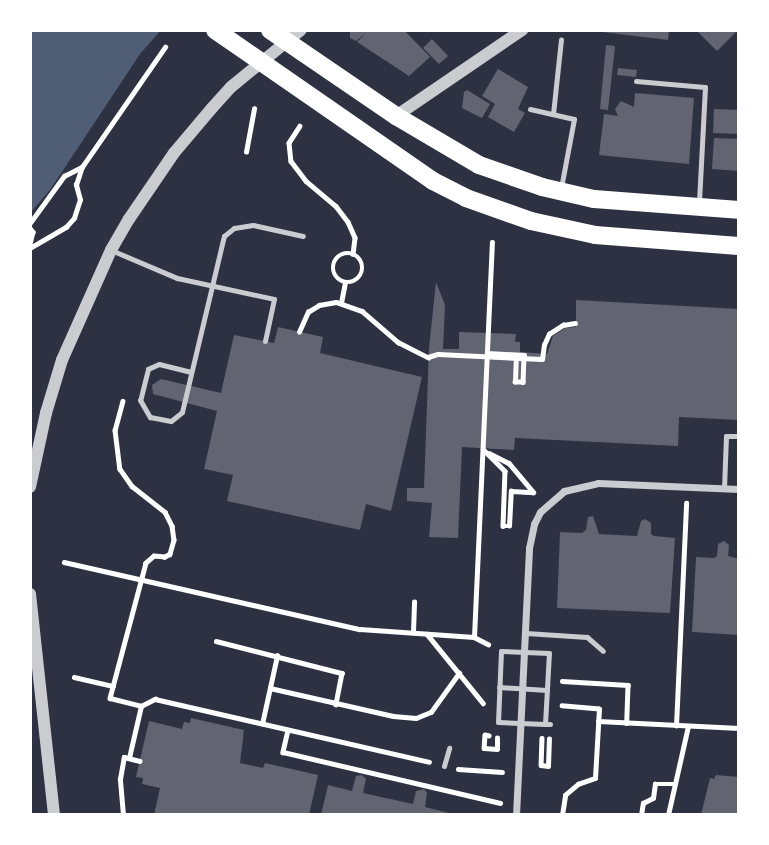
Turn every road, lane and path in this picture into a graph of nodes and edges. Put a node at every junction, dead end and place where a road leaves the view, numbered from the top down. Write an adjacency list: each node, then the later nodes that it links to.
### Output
1 (216, 30): 8 (main road)
2 (270, 30): 6 (main road)
3 (301, 30): 6 (street)
4 (522, 30): 13 (street)
5 (561, 38): 12 (lane)
6 (287, 41): 8 (street); 13 (main road)
7 (165, 47): 16 (path)
8 (261, 62): 25 (main road); 26 (street)
9 (636, 81): 18 (lane)
10 (254, 109): 15 (path)
11 (530, 109): 12 (lane)
12 (553, 114): 17 (lane)
13 (396, 116): 17 (main road)
14 (300, 126): 27 (path)
15 (246, 152)
16 (82, 166): 20 (path); 24 (path)
17 (560, 192): 18 (main road)
18 (699, 208): 19 (main road)
19 (739, 210)
20 (30, 223)
21 (30, 228): 24 (path)
22 (303, 236): 29 (lane)
23 (492, 242): 34 (path)
24 (30, 246)
25 (739, 246)
26 (111, 250): 29 (lane); 40 (street)
27 (353, 254): 28 (path); 28 (path)
28 (345, 283): 30 (path)
29 (210, 285): 33 (lane); 36 (lane)
30 (341, 303): 32 (path); 35 (path)
31 (575, 323): 35 (path)
32 (299, 332)
33 (265, 341)
34 (487, 354): 35 (path); 39 (path)
35 (516, 358)
36 (191, 372): 36 (lane)
37 (124, 396): 47 (path)
38 (739, 436): 41 (lane)
39 (482, 449): 39 (path); 51 (path)
40 (30, 487)
41 (724, 488): 42 (street); 52 (street)
42 (739, 489)
43 (674, 499): 44 (path)
44 (686, 500): 45 (path); 71 (path)
45 (699, 501)
46 (64, 562): 47 (path)
47 (140, 578): 50 (path); 59 (path)
48 (30, 594): 85 (street)
49 (414, 602): 50 (path)
50 (413, 632): 51 (path)
51 (426, 633): 56 (path)
52 (526, 633): 54 (lane); 87 (street)
53 (215, 641): 55 (path)
54 (604, 650)
55 (277, 656): 61 (path); 63 (path)
56 (458, 673): 63 (path); 67 (path)
57 (74, 677): 59 (path)
58 (547, 680): 60 (lane); 62 (lane); 68 (path)
59 (113, 686): 64 (path)
60 (499, 687): 62 (lane); 67 (lane)
61 (270, 688): 63 (path); 69 (path)
62 (547, 690): 70 (lane)
63 (336, 704)
64 (141, 706): 69 (path); 79 (path)
65 (565, 706): 66 (path)
66 (598, 721): 68 (path); 88 (path)
67 (498, 722): 70 (lane)
68 (627, 723): 71 (path)
69 (262, 724): 74 (path)
70 (547, 724): 76 (path)
71 (676, 726): 72 (path)
72 (688, 726): 73 (path); 83 (path)
73 (739, 728)
74 (288, 730): 81 (path); 84 (path)
75 (485, 735): 78 (path)
76 (542, 737)
77 (449, 748): 81 (lane)
78 (497, 749)
79 (129, 758): 80 (path); 86 (path)
80 (140, 761)
81 (444, 766): 82 (path)
82 (502, 772)
83 (675, 783): 89 (path); 90 (path)
84 (500, 803)
85 (54, 815)
86 (123, 815)
87 (516, 815)
88 (562, 815)
89 (641, 815)
90 (668, 815)

